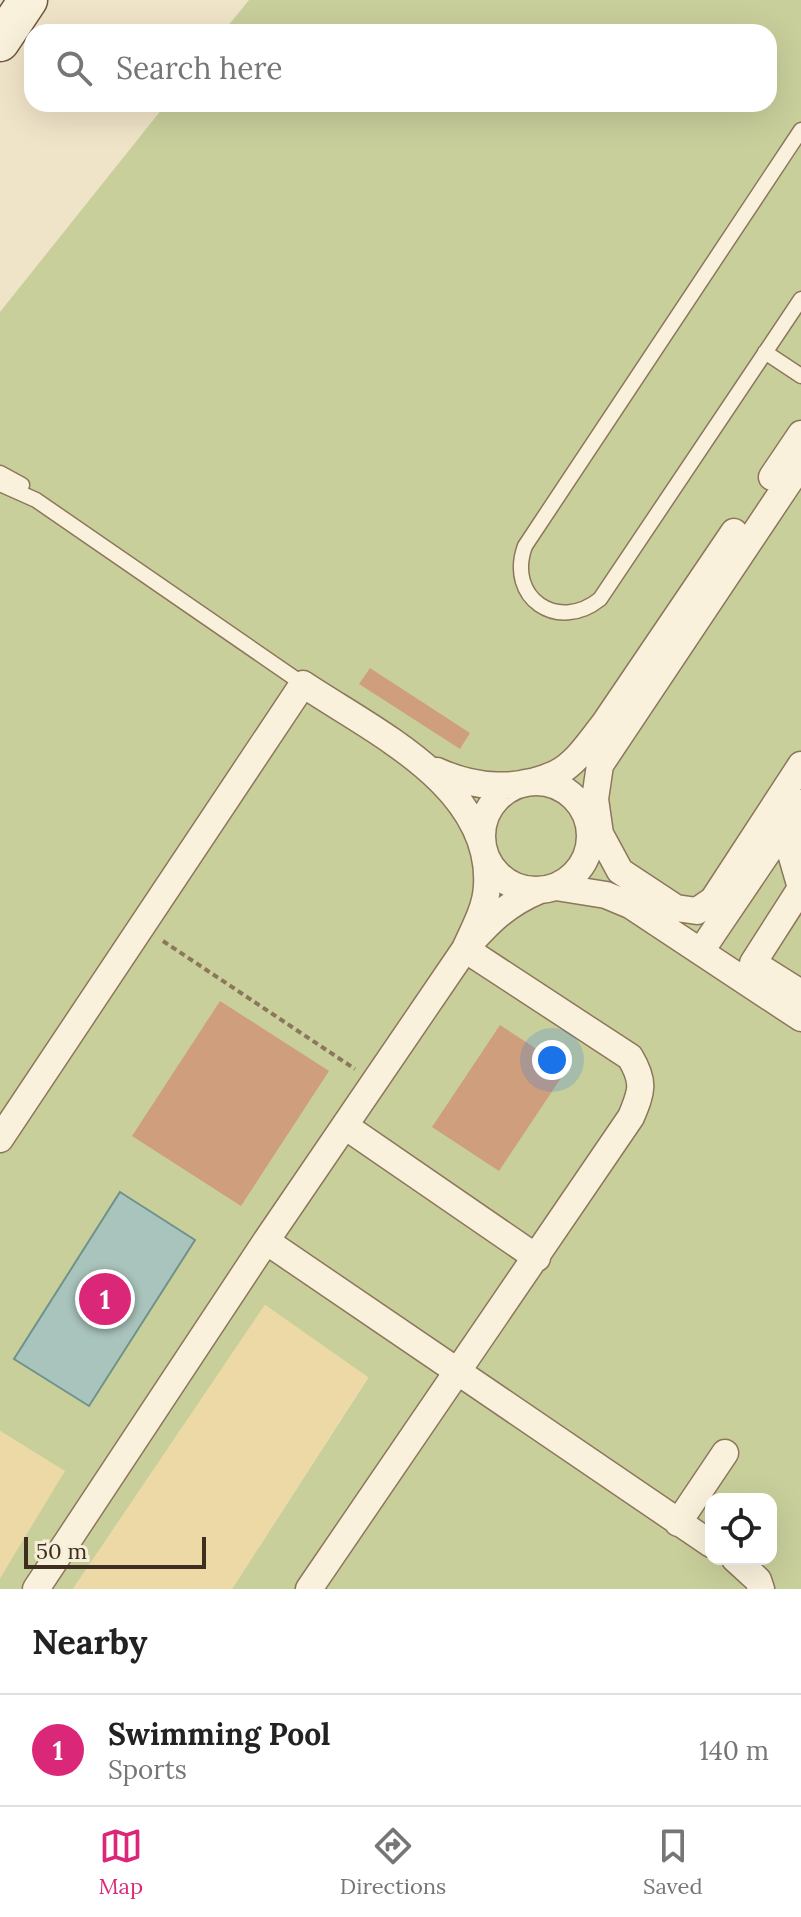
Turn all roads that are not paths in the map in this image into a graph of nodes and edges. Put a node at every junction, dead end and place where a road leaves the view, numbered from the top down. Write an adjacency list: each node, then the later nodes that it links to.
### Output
1 (28, 0): 2 (street)
2 (0, 42)
3 (801, 130): 5 (lane)
4 (801, 299): 5 (lane)
5 (765, 352): 6 (lane)
6 (801, 376)
7 (801, 434): 13 (street)
8 (801, 464): 14 (street)
9 (0, 473): 11 (lane)
10 (0, 484): 11 (lane)
11 (36, 500): 12 (lane)
12 (303, 684): 15 (street); 28 (street)
13 (604, 724): 16 (street); 18 (street)
14 (801, 765)
15 (426, 766): 16 (street); 20 (street)
16 (523, 784): 18 (street); 20 (street)
17 (801, 803): 25 (street)
18 (588, 825): 21 (street); 23 (street)
19 (801, 833): 22 (street)
20 (484, 852): 21 (street); 24 (street)
21 (548, 888): 23 (street); 24 (street)
22 (801, 888): 26 (street)
23 (630, 905): 25 (street)
24 (465, 949): 29 (street); 32 (street)
25 (701, 951): 27 (street)
26 (801, 993)
27 (801, 1018)
28 (10, 1101): 30 (street)
29 (345, 1126): 31 (street); 32 (street)
30 (0, 1139)
31 (266, 1241): 33 (street); 38 (street)
32 (537, 1258): 33 (street)
33 (459, 1372): 35 (street); 39 (street)
34 (725, 1453): 35 (street)
35 (678, 1523): 36 (street)
36 (705, 1540)
37 (742, 1565): 40 (street)
38 (36, 1589)
39 (309, 1589)
40 (761, 1589)

